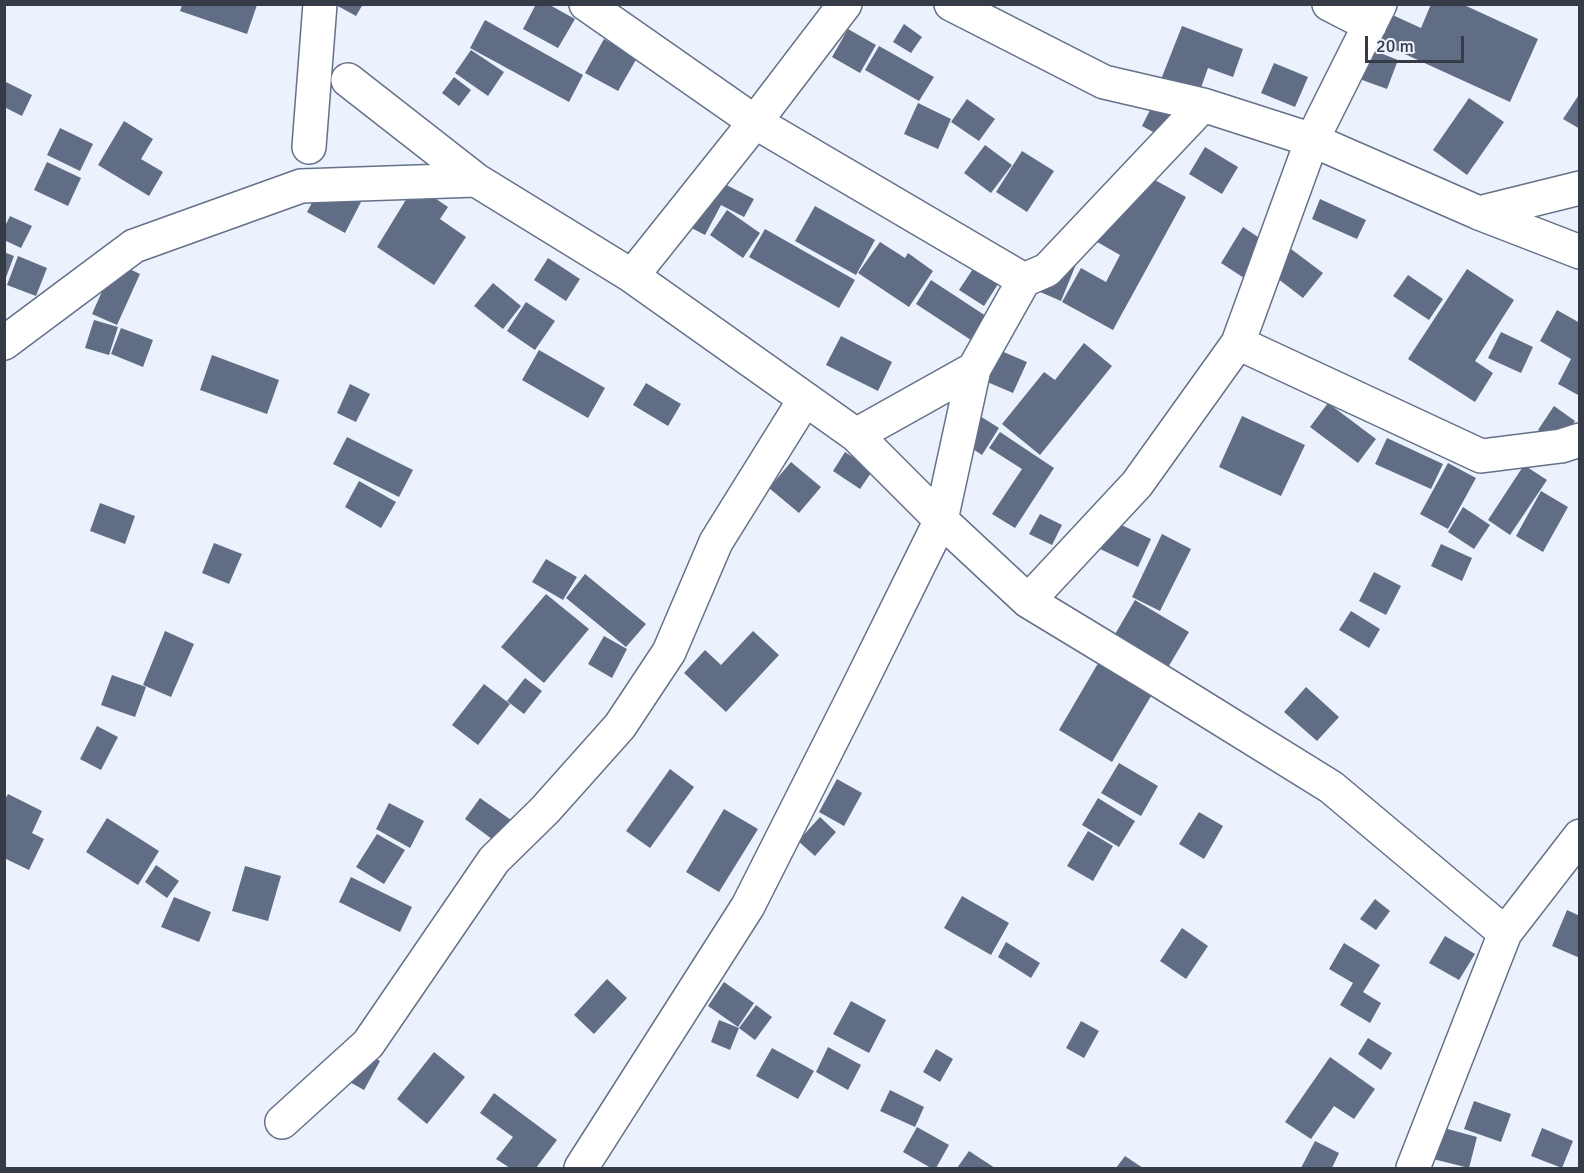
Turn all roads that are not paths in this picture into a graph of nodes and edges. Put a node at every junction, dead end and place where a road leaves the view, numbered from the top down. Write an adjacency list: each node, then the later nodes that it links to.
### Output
1 (320, 4): 11 (street)
2 (586, 4): 9 (street)
3 (845, 4): 9 (street)
4 (951, 4): 8 (street)
5 (1329, 4): 6 (street)
6 (1375, 15): 10 (street)
7 (348, 80): 12 (street)
8 (1203, 105): 10 (street); 17 (street)
9 (755, 122): 16 (street); 17 (street)
10 (1312, 140): 14 (street); 19 (street)
11 (309, 147)
12 (476, 180): 16 (street); 18 (street)
13 (1580, 188): 14 (street)
14 (1479, 213): 15 (street)
15 (1580, 252)
16 (632, 276): 21 (street)
17 (1024, 280): 20 (street)
18 (4, 343)
19 (1238, 343): 23 (street); 25 (street)
20 (974, 369): 22 (street); 24 (street)
21 (806, 399): 22 (street); 28 (street)
22 (856, 435): 24 (street)
23 (1580, 440)
24 (941, 520): 25 (street); 29 (street)
25 (1028, 601): 27 (street)
26 (1580, 836): 27 (street)
27 (1505, 933): 30 (street)
28 (282, 1122)
29 (581, 1168)
30 (1413, 1168)

